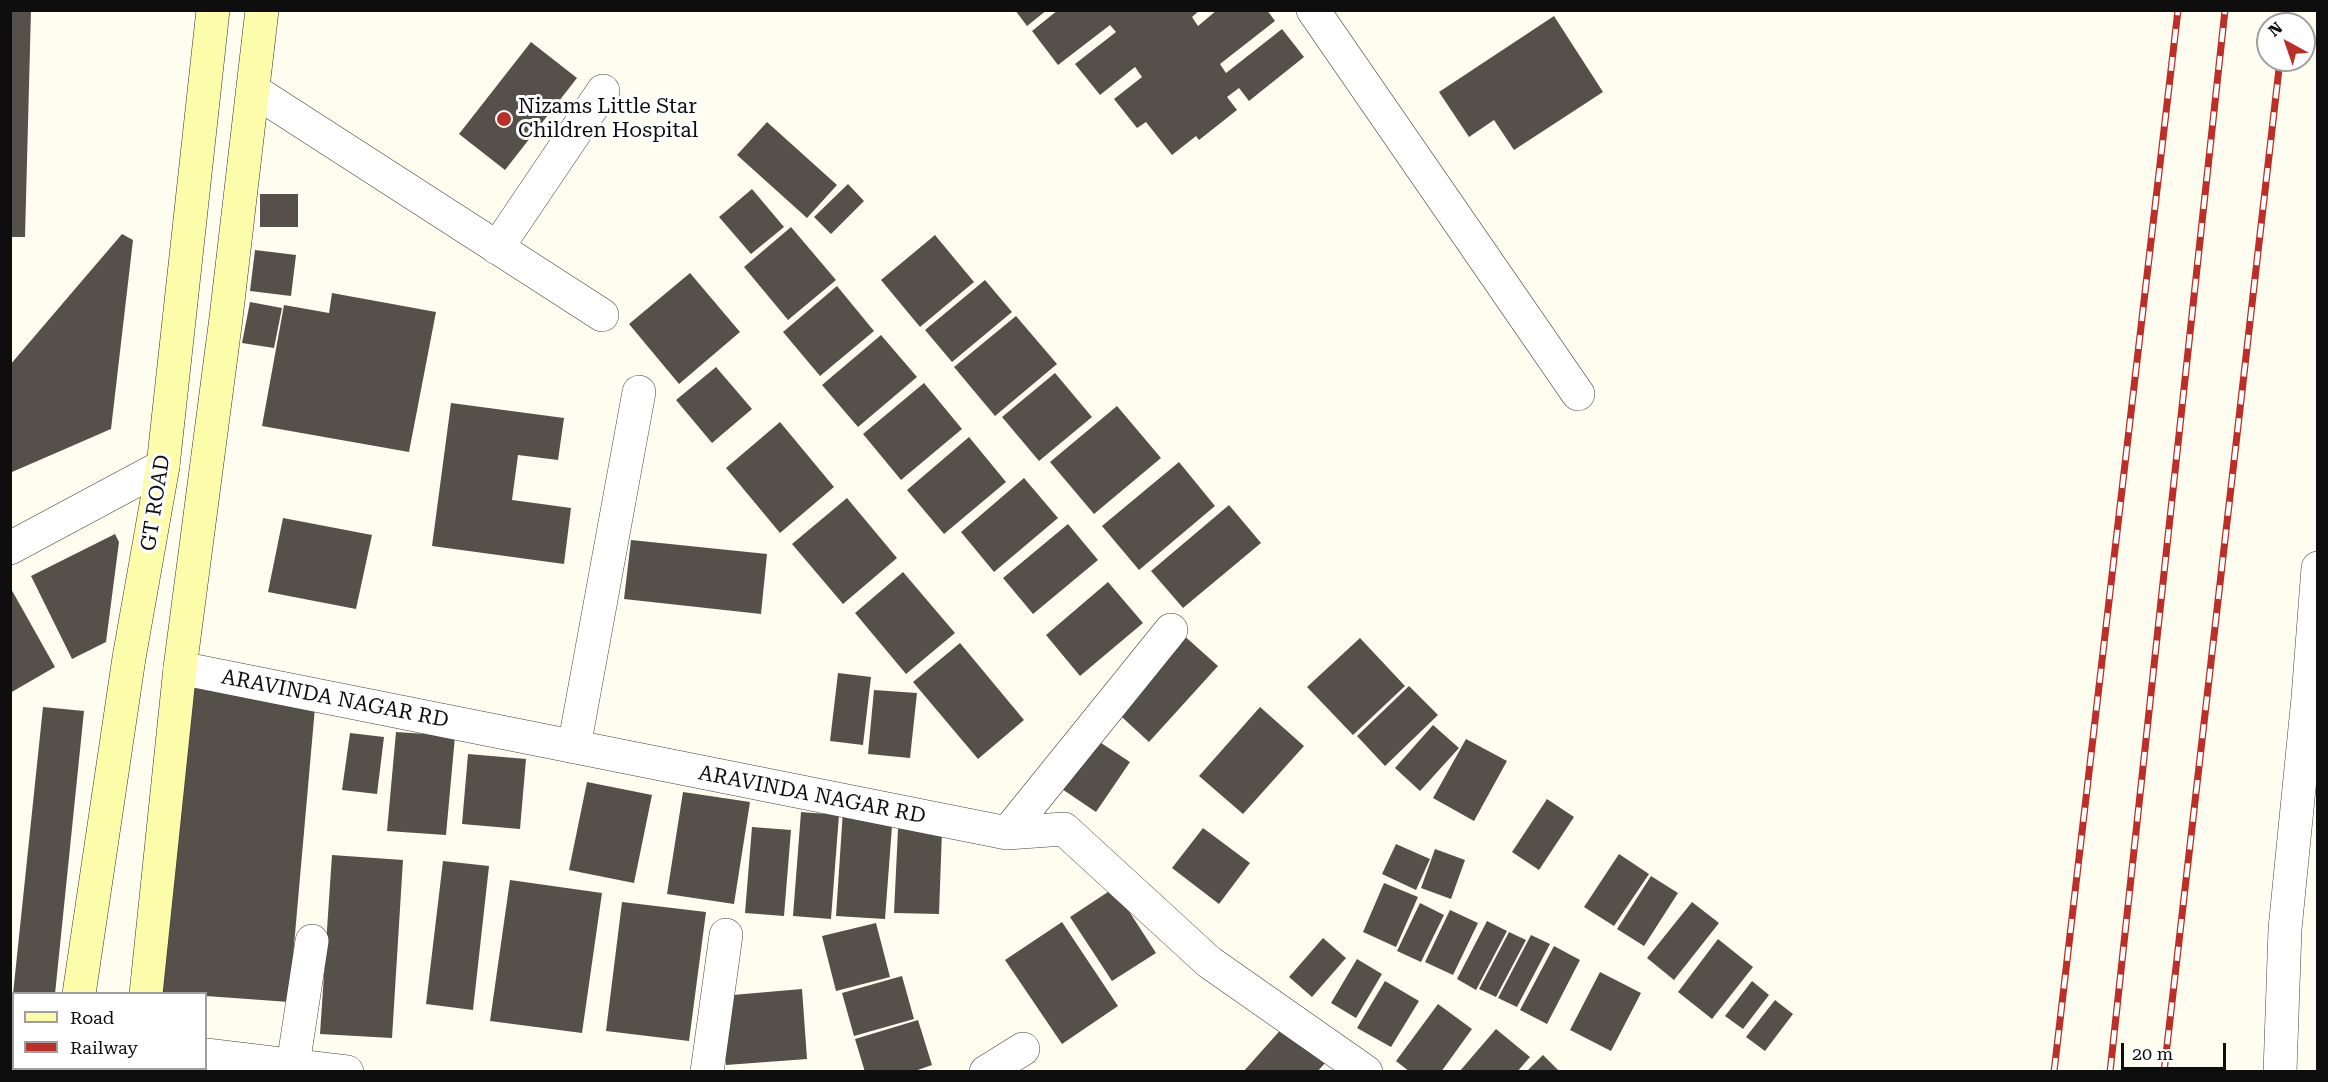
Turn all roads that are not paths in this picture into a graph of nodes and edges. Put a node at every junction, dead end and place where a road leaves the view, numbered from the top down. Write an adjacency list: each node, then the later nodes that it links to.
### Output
1 (213, 10): 10 (main road, GT ROAD)
2 (262, 10): 4 (main road)
3 (1313, 10): 9 (street)
4 (253, 90): 6 (street); 14 (main road)
5 (603, 92): 6 (street)
6 (497, 248): 7 (street)
7 (602, 315)
8 (639, 392): 16 (street)
9 (1578, 394)
10 (163, 466): 11 (street); 20 (main road, GT ROAD)
11 (10, 548)
12 (2318, 568): 15 (street)
13 (1171, 630): 17 (street)
14 (180, 668): 16 (street, ARAVINDA NAGAR RD); 21 (main road)
15 (2313, 698): 29 (street)
16 (574, 747): 17 (street, ARAVINDA NAGAR RD)
17 (1007, 833): 28 (street, ARAVINDA NAGAR RD)
18 (726, 935): 26 (street)
19 (312, 941): 24 (street)
20 (79, 992)
21 (146, 992)
22 (1023, 1049): 27 (street)
23 (207, 1055): 24 (street)
24 (293, 1065): 25 (street)
25 (346, 1071)
26 (707, 1071)
27 (986, 1071)
28 (1366, 1071)
29 (2280, 1071)

